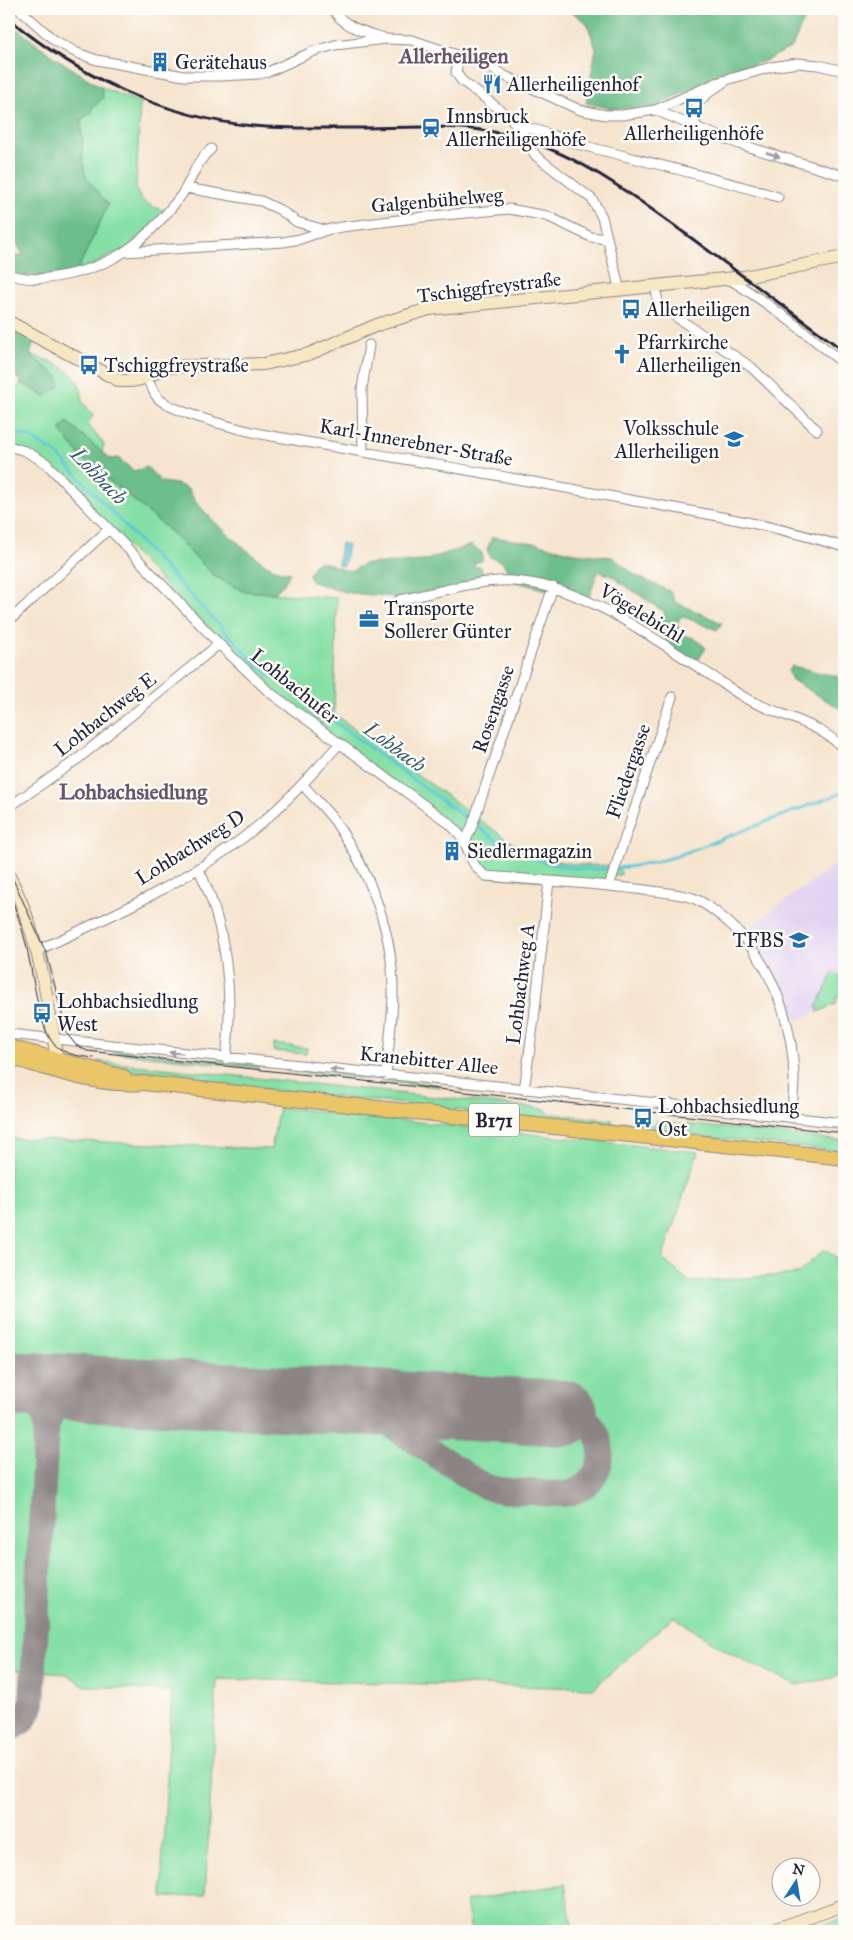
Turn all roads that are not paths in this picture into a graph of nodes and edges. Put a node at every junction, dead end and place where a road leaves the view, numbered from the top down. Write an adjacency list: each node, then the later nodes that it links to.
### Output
1 (19, 9): 3 (street)
2 (333, 9): 3 (street)
3 (386, 39): 4 (street); 6 (street)
4 (458, 61): 6 (street); 9 (street)
5 (844, 71): 7 (street)
6 (505, 76): 8 (street)
7 (730, 78): 8 (street); 10 (street)
8 (655, 110): 10 (street)
9 (519, 127): 14 (street); 16 (street)
10 (698, 128): 12 (street, one-way to 12)
11 (211, 149): 13 (street)
12 (844, 176)
13 (186, 188): 15 (street, Galgenbühelweg); 17 (street)
14 (778, 197)
15 (326, 230): 16 (street, Galgenbühelweg); 17 (street, Galgenbühelweg)
16 (606, 239): 22 (street)
17 (124, 252): 19 (street)
18 (844, 257): 20 (street, Tschiggfreystraße)
19 (9, 274)
20 (729, 279): 21 (street, Tschiggfreystraße); 25 (street)
21 (656, 287): 22 (street, Tschiggfreystraße); 27 (street)
22 (620, 291): 26 (street, Tschiggfreystraße)
23 (9, 322): 26 (street)
24 (369, 346): 29 (street)
25 (844, 364)
26 (146, 378): 29 (street, Karl-Innerebner-Straße)
27 (817, 430)
28 (9, 446): 30 (street, Lohbachufer)
29 (363, 452): 31 (street, Karl-Innerebner-Straße)
30 (109, 529): 34 (street); 35 (street, Lohbachufer)
31 (844, 547)
32 (553, 587): 33 (street, Vögelebichl); 38 (street, Vögelebichl); 41 (street, Rosengasse)
33 (400, 600)
34 (10, 617)
35 (220, 644): 37 (street, Lohbachufer); 40 (street, Lohbachweg E)
36 (672, 697): 45 (street, Fliedergasse)
37 (339, 744): 39 (street, Lohbachweg D); 41 (street, Lohbachufer)
38 (844, 749)
39 (303, 785): 42 (street, Lohbachweg D); 53 (street)
40 (9, 807)
41 (464, 842): 44 (street, Lohbachufer)
42 (198, 868): 46 (street, Lohbachweg D); 51 (street)
43 (9, 876): 46 (street)
44 (549, 882): 45 (street, Lohbachufer); 54 (street, Lohbachweg A)
45 (609, 886): 55 (street, Lohbachufer)
46 (38, 950): 48 (street)
47 (9, 1034): 48 (street, Kranebitter Allee)
48 (54, 1039): 51 (street, Kranebitter Allee, one-way to 48); 52 (street)
49 (9, 1047): 52 (main road, B171)
50 (9, 1057): 52 (main road, B171)
51 (226, 1059): 53 (street, Kranebitter Allee, one-way to 51)
52 (57, 1065): 57 (main road, B171)
53 (386, 1076): 54 (street, Kranebitter Allee)
54 (524, 1090): 55 (street, Kranebitter Allee)
55 (792, 1118): 56 (street, Kranebitter Allee)
56 (844, 1124)
57 (844, 1158)
58 (844, 1905): 59 (street)
59 (771, 1931)

